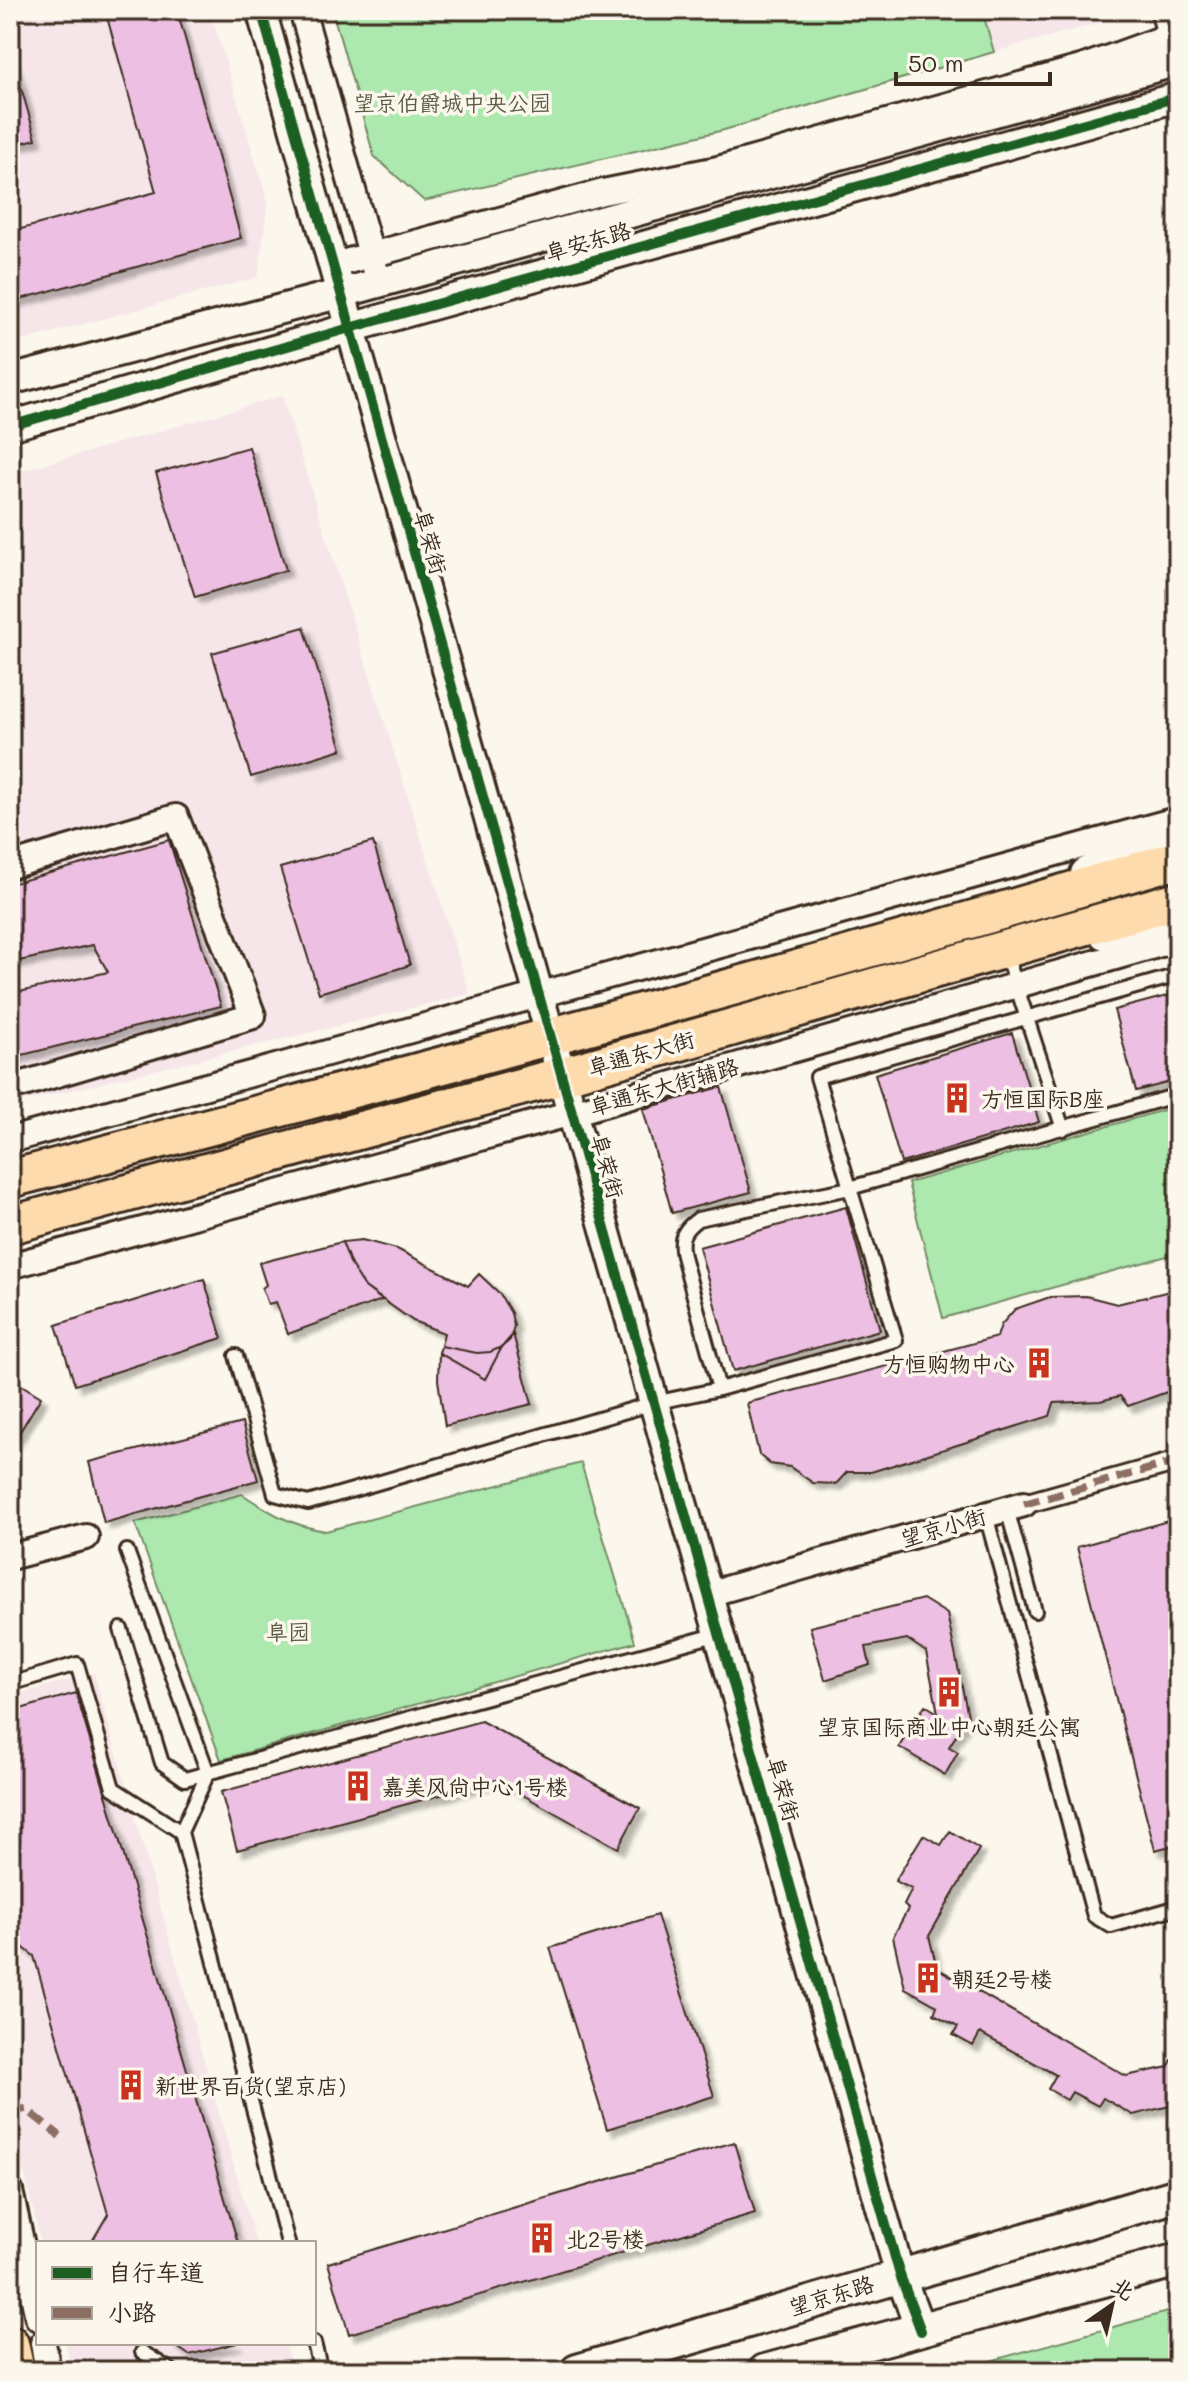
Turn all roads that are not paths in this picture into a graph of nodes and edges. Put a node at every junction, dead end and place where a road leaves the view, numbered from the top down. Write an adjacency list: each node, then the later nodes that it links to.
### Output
1 (261, 10): 7 (street, 阜荣街)
2 (302, 10): 6 (street)
3 (1157, 10): 4 (lane)
4 (1173, 48): 6 (street); 8 (street, 阜安东路)
5 (1178, 97): 10 (street, 阜安东路)
6 (371, 255): 7 (street); 8 (street)
7 (334, 265): 9 (street, 阜荣街)
8 (379, 282): 9 (street, 阜安东路)
9 (342, 293): 10 (street, 阜荣街); 11 (street, 阜安东路)
10 (350, 328): 12 (street, 阜安东路); 24 (street, 阜荣街)
11 (10, 380)
12 (10, 426)
13 (1178, 819): 24 (street)
14 (1178, 830): 18 (main road)
15 (1178, 859): 18 (main road, 阜通东大街)
16 (10, 866): 28 (street)
17 (1178, 900): 21 (main road, 阜通东大街)
18 (1019, 907): 26 (main road, 阜通东大街)
19 (1178, 924): 21 (main road)
20 (1178, 939): 23 (street, 阜通东大街辅路)
21 (1019, 946): 23 (lane); 27 (main road, 阜通东大街)
22 (1178, 975): 25 (lane)
23 (1016, 985): 25 (lane); 30 (street, 阜通东大街辅路)
24 (539, 995): 26 (street, 阜荣街); 32 (street)
25 (1026, 1018): 31 (lane); 34 (lane)
26 (551, 1038): 27 (street, 阜荣街); 33 (main road, 阜通东大街)
27 (561, 1076): 30 (street, 阜荣街); 35 (main road, 阜通东大街)
28 (10, 1088)
29 (1178, 1095): 31 (lane)
30 (572, 1113): 36 (street, 阜通东大街辅路); 39 (street, 阜荣街)
31 (1063, 1129): 34 (lane)
32 (10, 1140)
33 (10, 1179)
34 (850, 1188): 38 (lane); 38 (lane)
35 (10, 1225)
36 (10, 1266)
37 (236, 1356): 39 (lane)
38 (719, 1389): 39 (lane)
39 (654, 1403): 45 (street, 阜荣街)
40 (1178, 1461): 41 (street, 望京小街)
41 (1006, 1509): 45 (street, 望京小街); 46 (lane); 52 (lane)
42 (86, 1537): 44 (street)
43 (127, 1551): 50 (lane)
44 (10, 1557)
45 (708, 1594): 48 (street, 阜荣街)
46 (1035, 1611)
47 (121, 1629): 50 (lane)
48 (719, 1634): 50 (lane); 57 (street, 阜荣街)
49 (10, 1684): 51 (lane)
50 (208, 1773): 51 (lane)
51 (181, 1832): 55 (lane)
52 (1178, 1907)
53 (10, 2191): 58 (street)
54 (1178, 2195): 57 (main road, 望京东路)
55 (287, 2241)
56 (1178, 2260): 59 (main road)
57 (900, 2275): 59 (street, 阜荣街); 69 (main road, 望京东路)
58 (36, 2309)
59 (921, 2331): 70 (main road)
60 (10, 2344): 65 (main road)
61 (43, 2345): 66 (street)
62 (315, 2345): 64 (lane)
63 (142, 2352): 67 (lane)
64 (321, 2369): 68 (lane)
65 (16, 2371)
66 (48, 2371)
67 (172, 2371)
68 (303, 2371)
69 (577, 2371)
70 (765, 2371)

